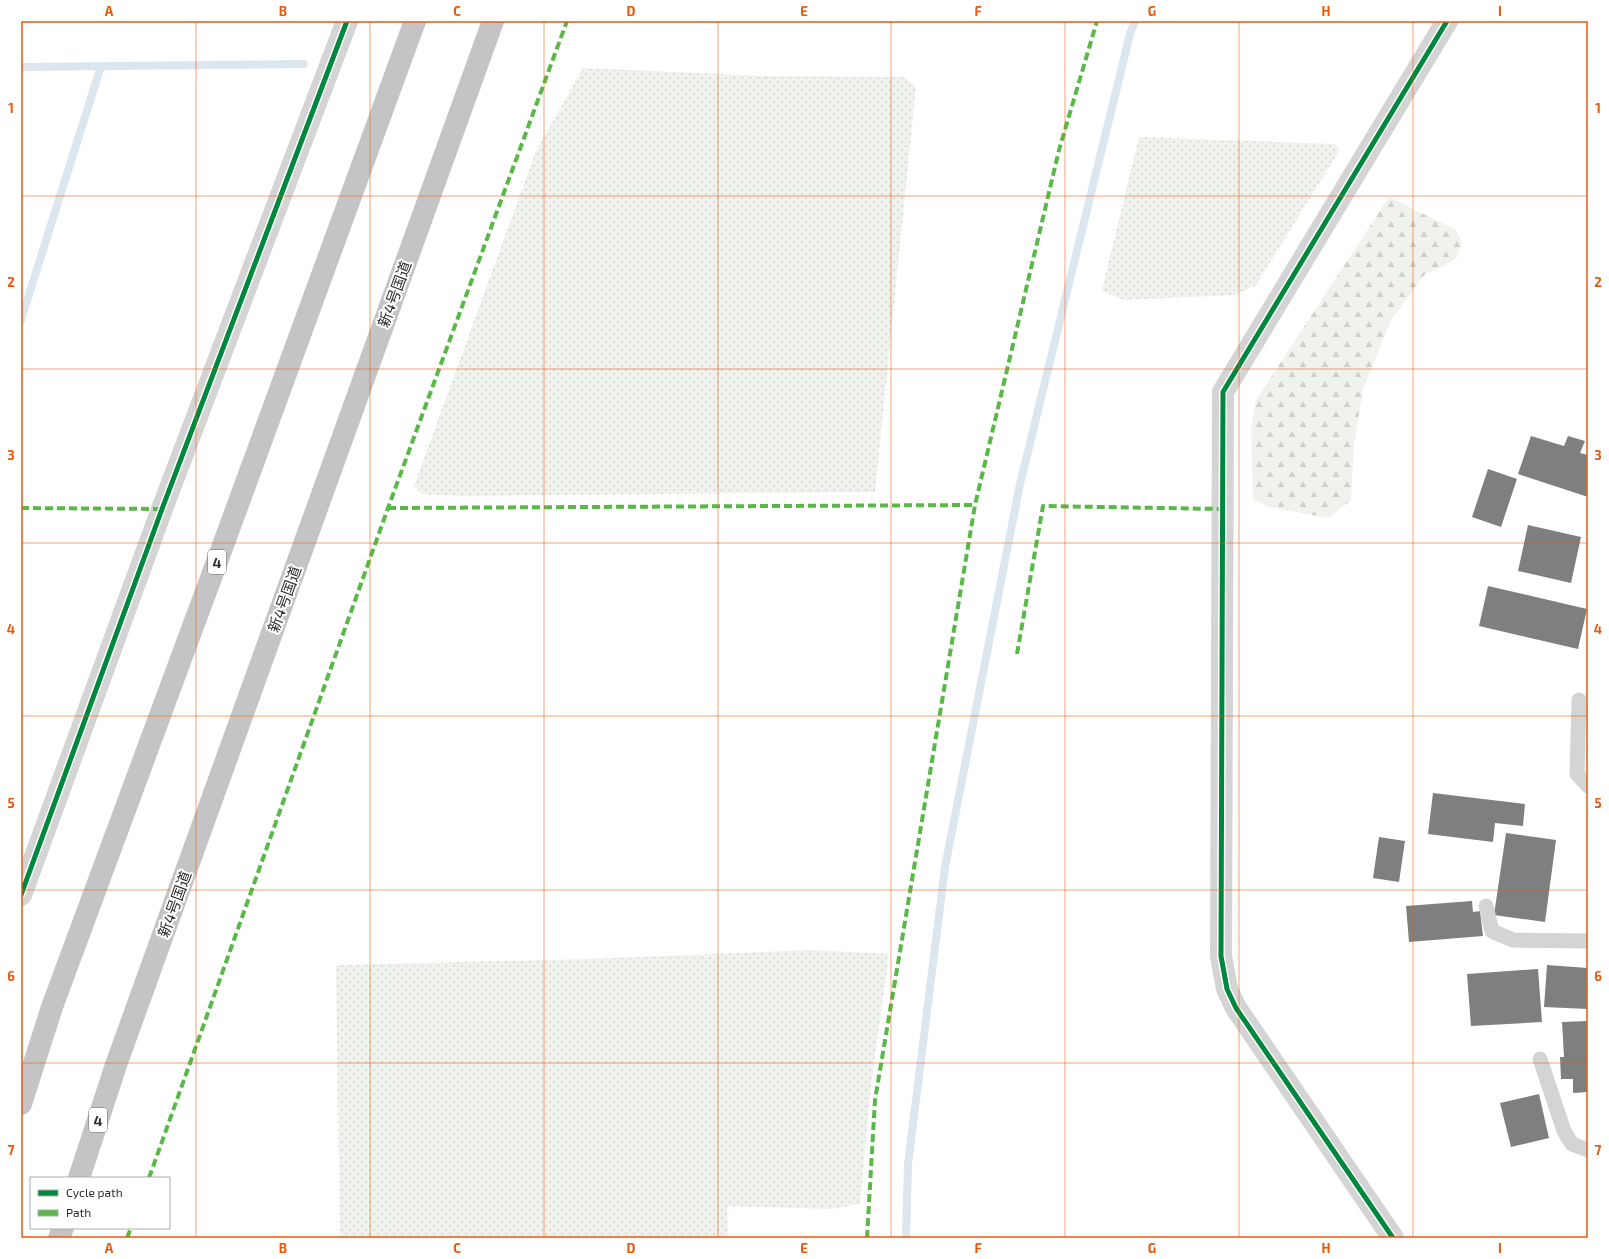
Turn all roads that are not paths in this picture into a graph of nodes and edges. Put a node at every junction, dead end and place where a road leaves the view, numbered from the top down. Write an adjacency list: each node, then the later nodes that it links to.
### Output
1 (347, 21): 7 (street)
2 (415, 21): 11 (highway, 4)
3 (493, 21): 13 (highway, 新4号国道 / 4)
4 (1447, 21): 14 (street)
5 (1580, 700): 6 (lane)
6 (1588, 786)
7 (21, 895)
8 (1486, 906): 9 (lane)
9 (1588, 941)
10 (1540, 1060): 12 (lane)
11 (21, 1104)
12 (1588, 1150)
13 (79, 1177)
14 (1393, 1238)

